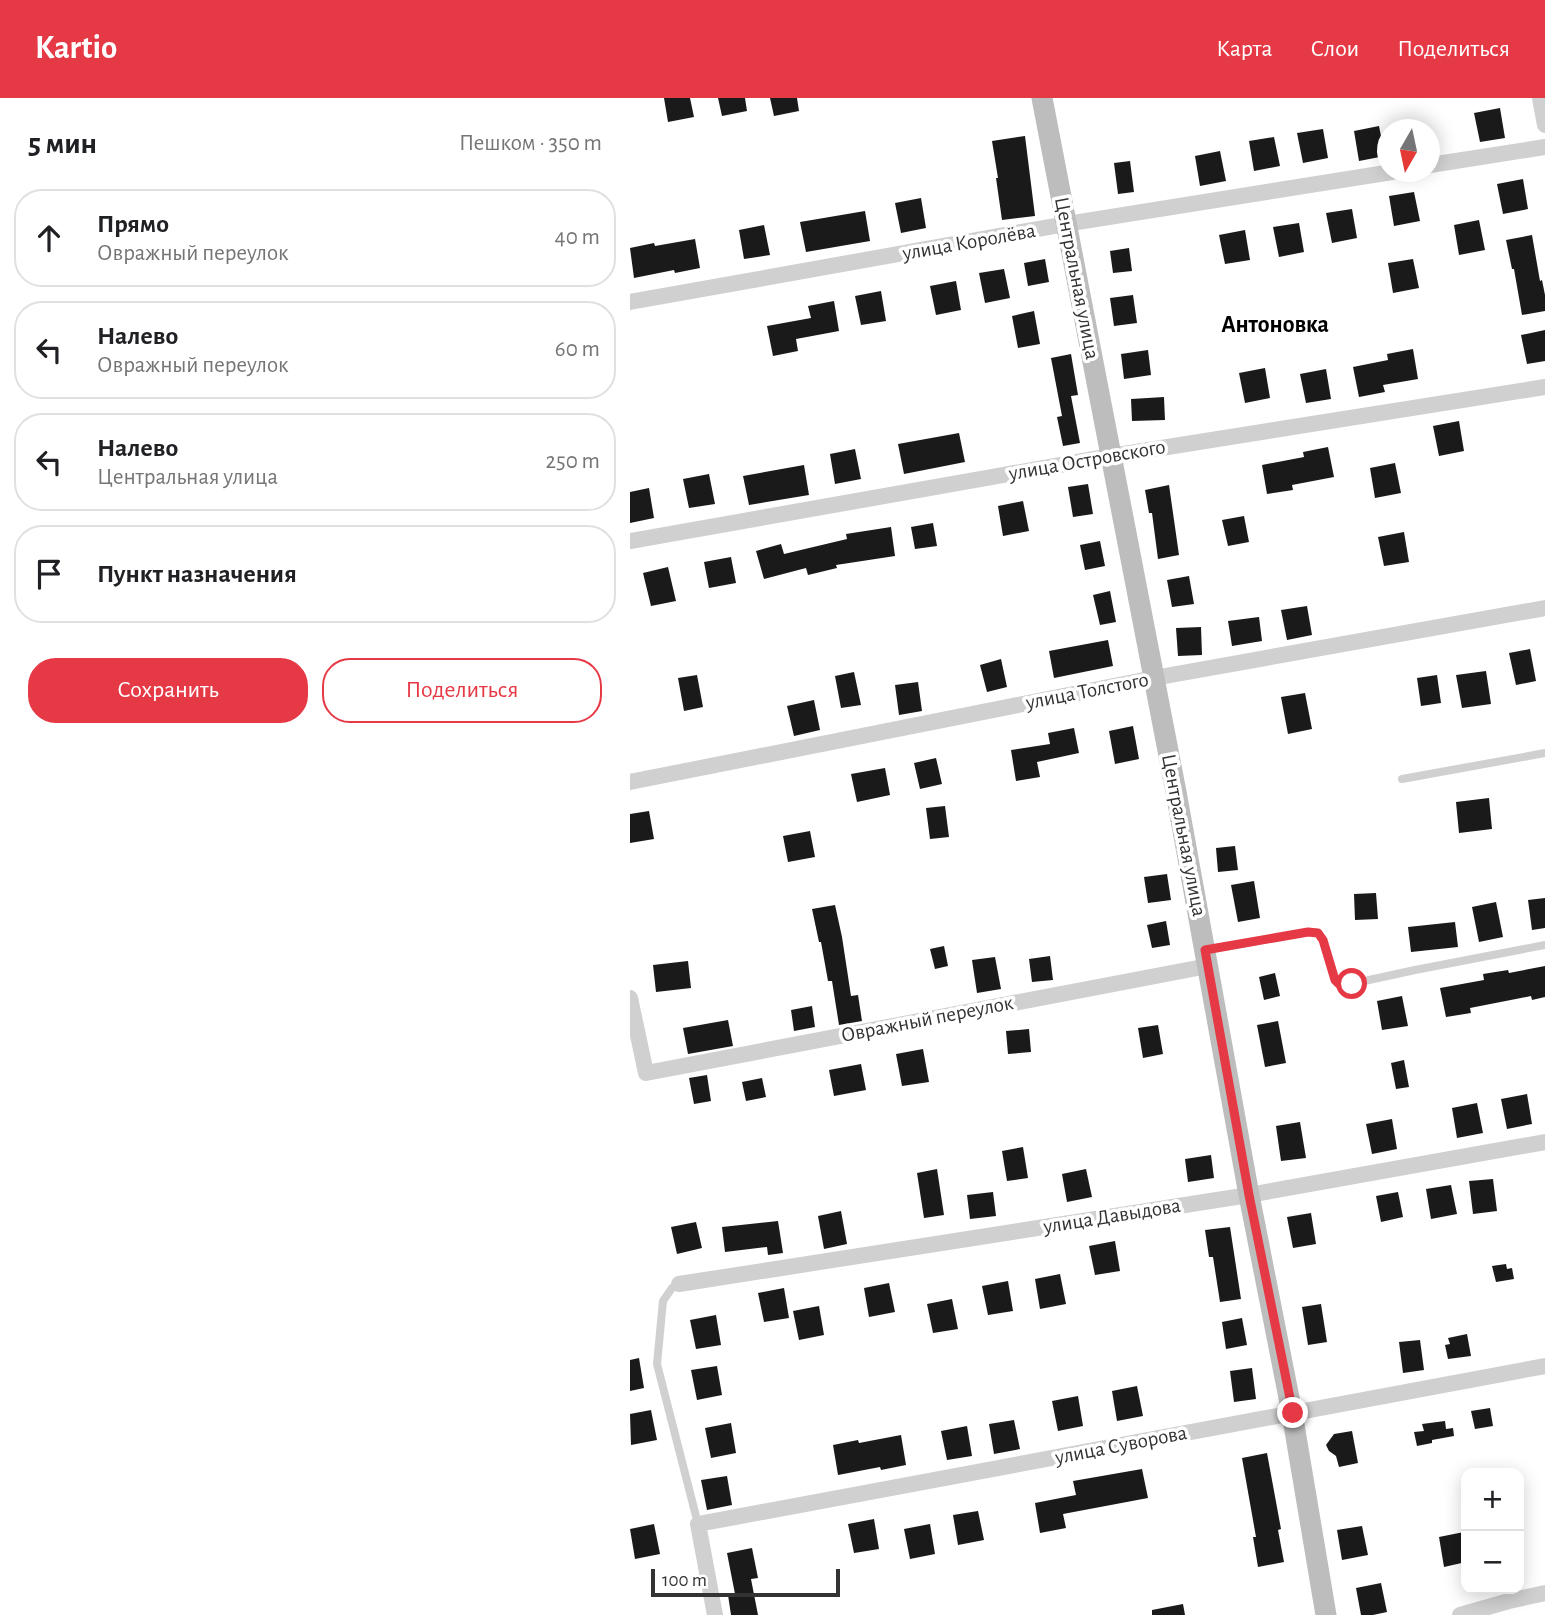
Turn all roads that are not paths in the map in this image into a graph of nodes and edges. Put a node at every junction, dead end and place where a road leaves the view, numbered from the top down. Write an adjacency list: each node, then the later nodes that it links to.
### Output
1 (1042, 98): 7 (street, Центральная улица)
2 (1540, 98): 3 (street)
3 (1545, 125)
4 (1545, 147): 5 (street)
5 (1440, 163)
6 (1377, 174): 7 (street, улица Королёва)
7 (1066, 224): 8 (street, улица Королёва); 10 (street, Центральная улица)
8 (630, 302)
9 (1545, 387): 10 (street, улица Островского)
10 (1111, 456): 11 (street, улица Островского); 13 (street, Центральная улица)
11 (630, 541)
12 (1545, 608): 13 (street, улица Толстого)
13 (1154, 678): 16 (street, улица Толстого); 18 (street, Центральная улица)
14 (1545, 753): 15 (lane)
15 (1402, 779)
16 (630, 782)
17 (1545, 946): 18 (lane, Овражный переулок)
18 (1206, 958): 19 (street, Овражный переулок); 21 (street, Центральная улица)
19 (630, 998)
20 (1545, 1142): 21 (street, улица Давыдова)
21 (1249, 1195): 22 (street, улица Давыдова); 24 (street, Центральная улица)
22 (679, 1284): 25 (lane)
23 (1545, 1366): 24 (street, улица Суворова)
24 (1293, 1413): 25 (street, улица Суворова); 28 (street, Центральная улица)
25 (698, 1524): 27 (street)
26 (1545, 1593): 29 (street)
27 (715, 1615)
28 (1326, 1615)
29 (1460, 1615)

